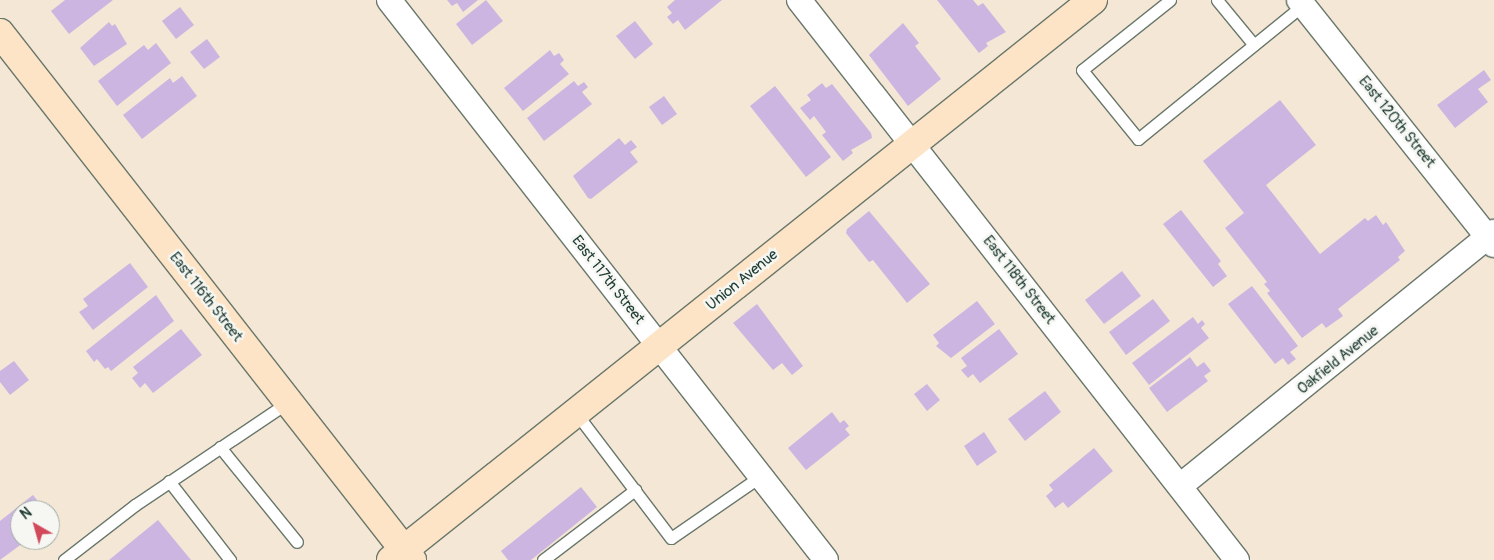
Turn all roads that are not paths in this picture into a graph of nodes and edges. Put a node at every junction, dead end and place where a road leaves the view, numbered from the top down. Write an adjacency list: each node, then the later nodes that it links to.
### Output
1 (389, 0): 11 (street, East 117th Street)
2 (799, 0): 9 (street, East 118th Street)
3 (1093, 0): 9 (main road, Union Avenue)
4 (1170, 0): 8 (lane)
5 (1217, 0): 8 (lane)
6 (1301, 3): 8 (lane); 10 (street, East 120th Street)
7 (0, 33): 12 (main road, East 116th Street)
8 (1254, 46)
9 (912, 144): 11 (main road, Union Avenue); 17 (street, East 118th Street)
10 (1492, 238): 17 (street, Oakfield Avenue)
11 (659, 346): 13 (main road, Union Avenue); 15 (street, East 117th Street)
12 (288, 402): 14 (lane); 20 (main road, East 116th Street)
13 (576, 413): 18 (lane); 20 (main road, Union Avenue)
14 (220, 447): 16 (lane); 19 (lane)
15 (761, 476): 18 (lane); 24 (street, East 117th Street)
16 (169, 481): 21 (lane); 22 (lane)
17 (1180, 486): 25 (street, East 118th Street)
18 (635, 490): 23 (lane)
19 (297, 542)
20 (402, 557)
21 (64, 560)
22 (230, 560)
23 (543, 560)
24 (826, 560)
25 (1237, 560)

